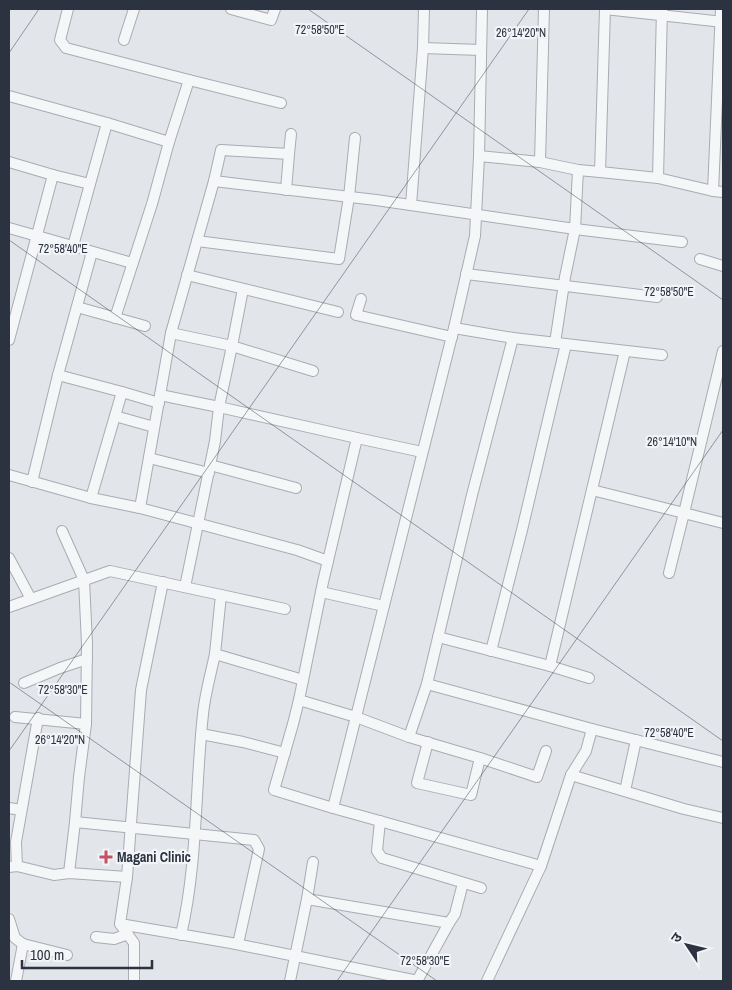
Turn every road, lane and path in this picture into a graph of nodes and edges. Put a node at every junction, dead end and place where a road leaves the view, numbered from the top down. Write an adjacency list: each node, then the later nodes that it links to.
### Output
1 (68, 9): 15 (street)
2 (134, 9): 12 (street)
3 (231, 9): 4 (street)
4 (275, 9)
5 (424, 9): 13 (street)
6 (482, 9): 14 (street)
7 (544, 9): 25 (street)
8 (605, 9): 10 (street); 27 (street)
9 (721, 9): 11 (street)
10 (662, 12): 11 (street); 29 (street)
11 (722, 21): 33 (street)
12 (124, 40)
13 (423, 48): 14 (street); 35 (street)
14 (481, 50): 23 (street)
15 (190, 80): 17 (street); 21 (street)
16 (9, 96): 18 (street)
17 (281, 103)
18 (107, 124): 21 (street); 31 (street)
19 (291, 134): 22 (street)
20 (355, 138): 34 (street)
21 (169, 142): 45 (street)
22 (289, 154): 30 (street); 32 (street)
23 (479, 156): 25 (street); 36 (street)
24 (9, 162): 28 (street)
25 (540, 162): 26 (street)
26 (578, 170): 27 (street); 38 (street)
27 (600, 172): 29 (street)
28 (53, 174): 31 (street); 39 (street)
29 (658, 178): 33 (street)
30 (214, 181): 32 (street); 40 (street)
31 (90, 184): 42 (street)
32 (286, 190): 34 (street)
33 (718, 191)
34 (349, 197): 35 (street); 40 (street)
35 (411, 205): 36 (street)
36 (476, 214): 38 (street); 47 (street)
37 (9, 228): 39 (street)
38 (575, 229): 41 (street); 49 (street)
39 (37, 236): 42 (street); 60 (street)
40 (197, 241): 48 (street)
41 (682, 242)
42 (73, 246): 43 (street)
43 (92, 252): 45 (street); 53 (street)
44 (700, 259): 46 (street)
45 (132, 263): 55 (street)
46 (723, 266)
47 (466, 274): 49 (street); 58 (street)
48 (188, 275): 50 (street); 57 (street)
49 (564, 287): 51 (street); 61 (street)
50 (243, 289): 54 (street); 63 (street)
51 (657, 297)
52 (361, 299): 58 (street)
53 (77, 307): 55 (street); 68 (street)
54 (338, 312)
55 (115, 318): 56 (street)
56 (145, 326)
57 (171, 333): 63 (street); 70 (street)
58 (453, 333): 59 (street); 75 (street)
59 (513, 338): 61 (street); 100 (street)
60 (9, 340)
61 (554, 343): 62 (street)
62 (566, 344): 64 (street); 101 (street)
63 (232, 346): 67 (street); 71 (street)
64 (625, 351): 66 (street); 81 (street)
65 (723, 351): 84 (street)
66 (662, 355)
67 (313, 371)
68 (58, 375): 69 (street); 79 (street)
69 (122, 392): 70 (street); 72 (street)
70 (159, 399): 71 (street); 73 (street)
71 (219, 407): 74 (street); 77 (street)
72 (115, 416): 73 (street); 82 (street)
73 (154, 427): 76 (street)
74 (357, 438): 75 (street); 89 (street)
75 (422, 452): 97 (street)
76 (149, 458): 77 (street); 83 (street)
77 (209, 469): 80 (street); 85 (street)
78 (9, 475): 79 (street)
79 (32, 482): 82 (street)
80 (296, 488)
81 (592, 490): 84 (street); 104 (street)
82 (91, 498): 83 (street)
83 (140, 508): 85 (street)
84 (684, 513): 86 (street); 90 (street)
85 (198, 523): 89 (street); 93 (street)
86 (723, 523)
87 (62, 531): 91 (street)
88 (9, 558): 96 (street)
89 (328, 561): 94 (street)
90 (669, 573)
91 (84, 580): 92 (street); 96 (street); 103 (street)
92 (163, 582): 93 (street); 131 (street)
93 (185, 587): 95 (street)
94 (321, 592): 97 (street); 106 (street)
95 (221, 595): 99 (street); 102 (street)
96 (31, 599): 98 (street)
97 (384, 606): 111 (street)
98 (9, 607)
99 (285, 609)
100 (438, 637): 101 (street); 108 (street)
101 (491, 651): 104 (street)
102 (215, 654): 106 (street); 115 (street)
103 (87, 659): 107 (street); 113 (street)
104 (550, 666): 105 (street)
105 (589, 678)
106 (302, 680): 109 (street)
107 (24, 683)
108 (427, 684): 114 (street); 116 (street)
109 (298, 700): 111 (street); 120 (street)
110 (15, 717): 112 (street)
111 (356, 717): 116 (street); 126 (street)
112 (38, 718): 113 (street); 127 (street)
113 (86, 724): 130 (street)
114 (592, 729): 117 (street); 123 (street)
115 (201, 734): 120 (street); 132 (street)
116 (409, 737): 118 (street)
117 (636, 740): 122 (street); 124 (street)
118 (428, 742): 121 (street); 121 (street)
119 (546, 752): 121 (street)
120 (285, 753): 126 (street)
121 (480, 758)
122 (723, 762)
123 (571, 775): 124 (street); 135 (street)
124 (624, 791): 128 (street)
125 (9, 808): 127 (street)
126 (333, 808): 129 (street)
127 (21, 810): 134 (street)
128 (723, 815)
129 (380, 821): 135 (street); 138 (street)
130 (75, 822): 131 (street); 136 (street)
131 (131, 827): 132 (street); 137 (street)
132 (194, 834): 145 (street); 148 (street)
133 (312, 862): 140 (street)
134 (13, 866): 136 (street)
135 (541, 866): 155 (street)
136 (69, 873): 137 (street)
137 (127, 877): 143 (street)
138 (463, 883): 139 (street); 142 (street)
139 (481, 888)
140 (307, 899): 142 (street); 150 (street)
141 (9, 919): 147 (street)
142 (449, 923): 154 (street)
143 (120, 924): 144 (street); 145 (street)
144 (128, 934): 146 (street); 152 (street)
145 (181, 934): 148 (street)
146 (96, 937)
147 (23, 944): 149 (street); 151 (street)
148 (238, 944): 150 (street)
149 (67, 955)
150 (296, 956): 153 (street); 154 (street)
151 (16, 981)
152 (134, 981)
153 (290, 981)
154 (418, 981)
155 (488, 981)

